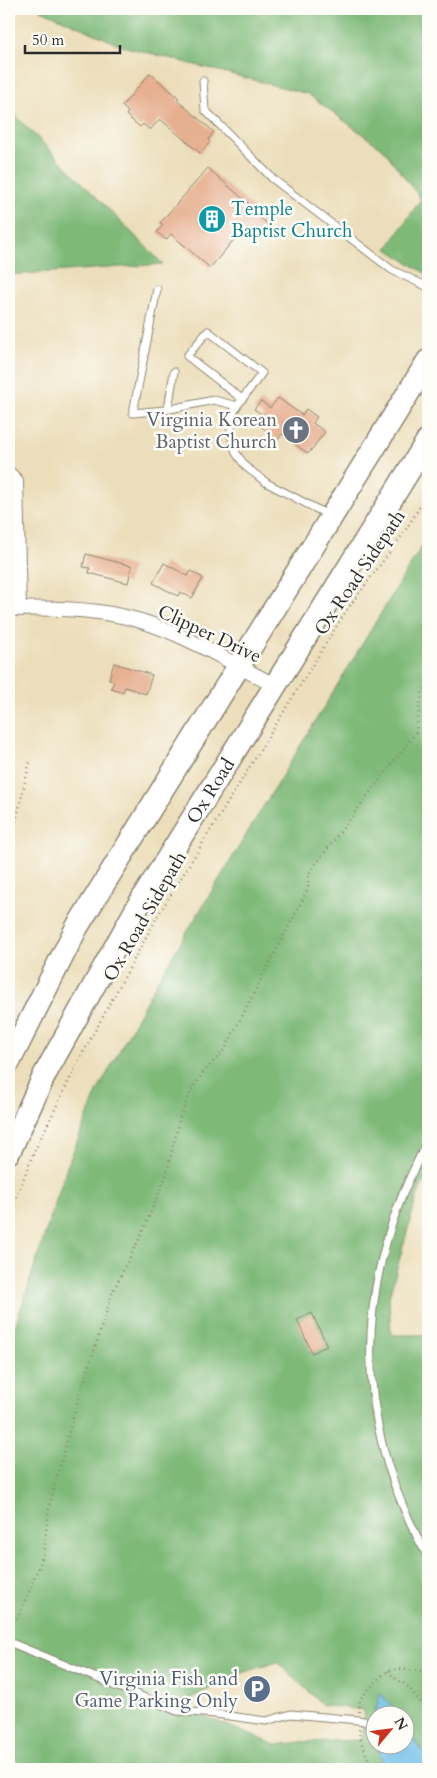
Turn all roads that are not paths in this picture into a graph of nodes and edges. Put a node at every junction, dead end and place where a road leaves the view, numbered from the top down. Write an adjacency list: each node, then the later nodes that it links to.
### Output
1 (203, 81): 2 (lane)
2 (428, 287)
3 (157, 289): 7 (lane)
4 (428, 361): 10 (highway, Ox Road)
5 (174, 372): 7 (lane)
6 (240, 403): 6 (lane); 7 (lane); 10 (lane)
7 (168, 410)
8 (428, 440): 13 (highway, Ox Road)
9 (13, 478): 11 (street)
10 (331, 516): 12 (highway, Ox Road)
11 (14, 609): 12 (street, Clipper Drive)
12 (238, 666): 13 (street, Clipper Drive); 14 (highway, Ox Road)
13 (274, 685): 15 (highway, Ox Road)
14 (9, 1062)
15 (11, 1139)
16 (428, 1141): 17 (lane)
17 (428, 1558)
18 (9, 1642): 19 (lane)
19 (364, 1722)

